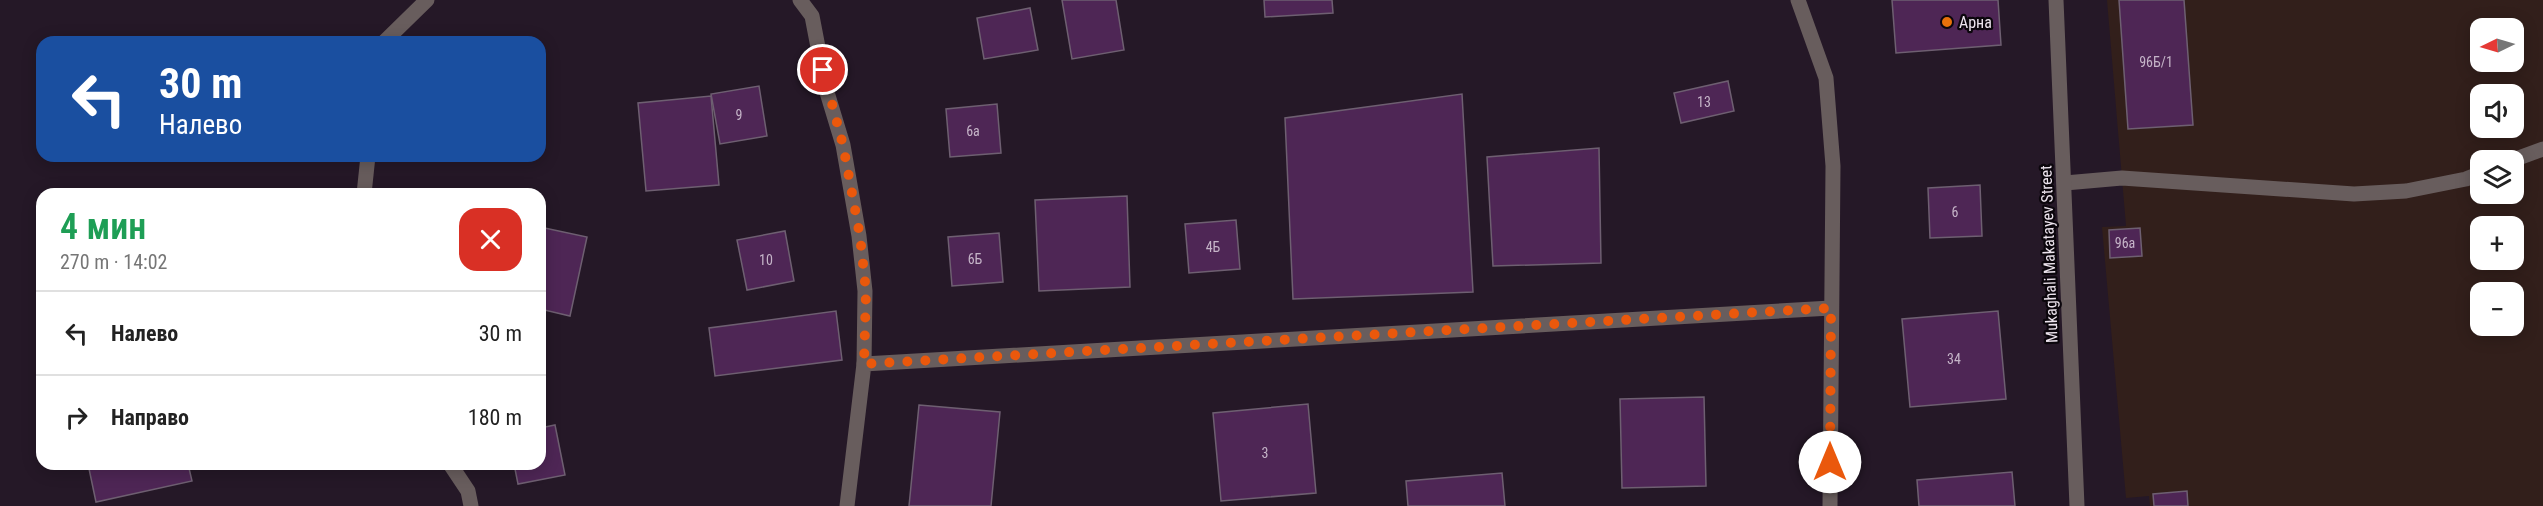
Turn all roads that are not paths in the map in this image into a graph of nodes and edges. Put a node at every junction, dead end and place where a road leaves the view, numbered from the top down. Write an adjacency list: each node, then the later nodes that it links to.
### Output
1 (427, 0): 5 (street)
2 (800, 0): 13 (street)
3 (1798, 0): 12 (street)
4 (2056, 0): 10 (street, Mukaghali Makatayev Street)
5 (390, 36)
6 (2543, 149): 7 (street)
7 (2524, 156)
8 (367, 162): 11 (street)
9 (2470, 177): 10 (street)
10 (2065, 183): 18 (street, Mukaghali Makatayev Street)
11 (364, 188)
12 (1831, 308): 13 (street); 17 (street)
13 (864, 364): 16 (street)
14 (454, 470): 15 (street)
15 (471, 506)
16 (847, 506)
17 (1830, 506)
18 (2077, 506)

